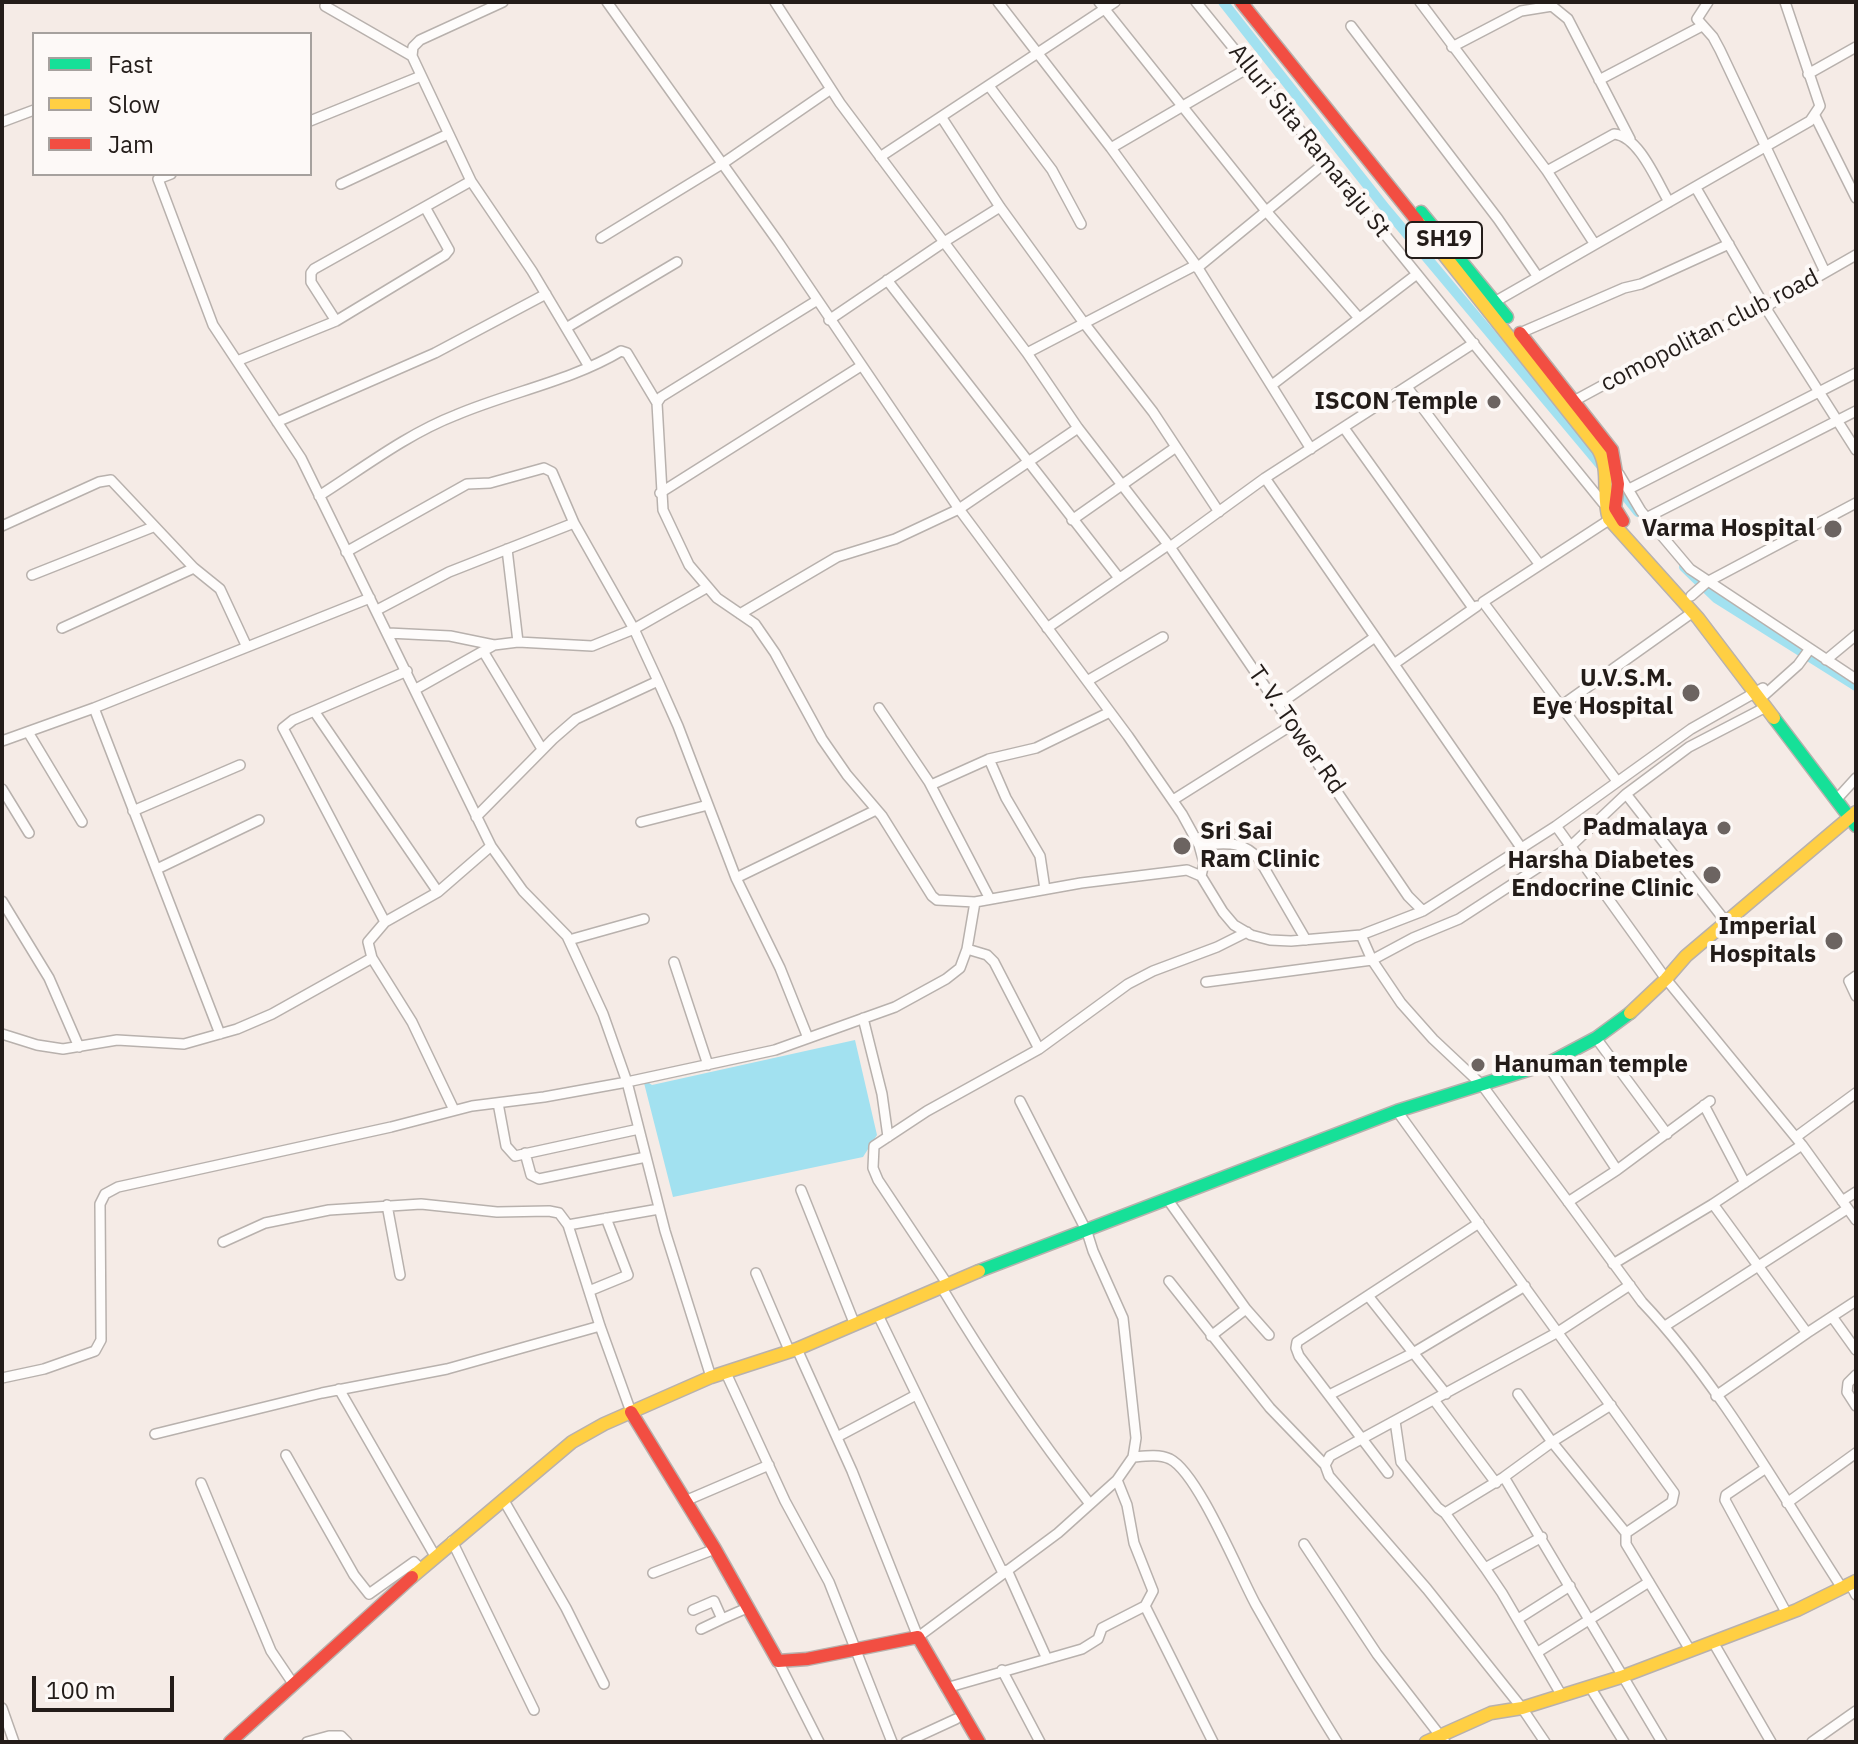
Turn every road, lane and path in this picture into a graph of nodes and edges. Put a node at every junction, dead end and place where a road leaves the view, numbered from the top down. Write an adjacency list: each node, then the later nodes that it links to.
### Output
1 (503, 2): 19 (street)
2 (607, 2): 39 (street)
3 (775, 2): 26 (street, T. V. Tower Rd)
4 (998, 2): 18 (street)
5 (1115, 2): 13 (street)
6 (1196, 2): 20 (street, Alluri Sita Ramaraju St)
7 (1241, 2): 25 (main road, SH19)
8 (1253, 2): 25 (main road, SH19)
9 (1420, 2): 16 (street)
10 (1708, 2): 15 (street)
11 (1785, 2): 21 (street)
12 (325, 6): 19 (street)
13 (1102, 6): 18 (street); 27 (street)
14 (1351, 26): 60 (street)
15 (1702, 26): 23 (street); 35 (street)
16 (1452, 47): 23 (street); 40 (street)
17 (1856, 47): 21 (street)
18 (1038, 54): 24 (street); 36 (street)
19 (412, 56): 22 (street)
20 (1248, 68): 27 (street); 38 (street, Alluri Sita Ramaraju St)
21 (1808, 74): 29 (street)
22 (421, 76): 31 (street); 33 (street)
23 (1599, 80): 34 (street)
24 (989, 86): 30 (street); 50 (street)
25 (1315, 88): 64 (main road, SH19)
26 (831, 89): 37 (street, T. V. Tower Rd); 39 (street)
27 (1184, 105): 36 (street); 49 (street)
28 (32, 111): 32 (street)
29 (1815, 116): 35 (street); 45 (street)
30 (942, 118): 37 (street); 48 (street)
31 (312, 120)
32 (2, 122)
33 (448, 134): 42 (street); 43 (street)
34 (1630, 139): 40 (street); 46 (street)
35 (1765, 146): 44 (street); 58 (street)
36 (1111, 148): 57 (street)
37 (880, 157): 52 (street, T. V. Tower Rd)
38 (1326, 162): 49 (street); 59 (street, Alluri Sita Ramaraju St)
39 (722, 164): 51 (street); 63 (street)
40 (1547, 171): 53 (street)
41 (156, 177): 74 (street)
42 (471, 181): 47 (street); 62 (street)
43 (341, 184)
44 (1696, 188): 46 (street); 54 (street)
45 (1856, 198)
46 (1669, 202): 53 (street)
47 (425, 207): 68 (street); 68 (street)
48 (1000, 207): 52 (street); 69 (street)
49 (1266, 211): 57 (street); 66 (street)
50 (1081, 224)
51 (601, 238)
52 (944, 242): 61 (street); 73 (street, T. V. Tower Rd)
53 (1594, 243): 60 (street)
54 (1729, 244): 65 (street); 71 (street)
55 (1856, 255): 58 (street, comopolitan club road)
56 (677, 262): 70 (street)
57 (1197, 267): 69 (street); 78 (street)
58 (1825, 272): 65 (street, comopolitan club road)
59 (1417, 274): 66 (street); 72 (street, Alluri Sita Ramaraju St)
60 (1538, 277): 64 (street)
61 (887, 280): 67 (street); 91 (street)
62 (546, 294): 70 (street); 85 (street)
63 (816, 301): 67 (street); 81 (street)
64 (1490, 305): 71 (main road, SH19); 82 (main road, SH19)
65 (1765, 307): 80 (street); 82 (street, comopolitan club road)
66 (1359, 318): 78 (street)
67 (829, 320): 76 (street)
68 (336, 321): 74 (street)
69 (1084, 323): 73 (street); 88 (street)
70 (566, 328): 75 (street)
71 (1520, 333): 82 (main road, SH19)
72 (1474, 343): 79 (street); 99 (street, Alluri Sita Ramaraju St)
73 (1027, 353): 86 (street, T. V. Tower Rd)
74 (237, 361): 85 (street)
75 (588, 365): 81 (street); 97 (street)
76 (861, 366): 96 (street); 100 (street)
77 (1856, 373): 80 (street)
78 (1272, 385): 89 (street)
79 (1407, 387): 87 (street); 110 (street)
80 (1820, 392): 84 (street); 95 (street)
81 (657, 403): 96 (street)
82 (1569, 404): 92 (main road, SH19)
83 (1856, 411): 84 (street)
84 (1837, 420): 90 (street); 102 (street)
85 (277, 422): 97 (street)
86 (1078, 428): 91 (street); 94 (street, T. V. Tower Rd)
87 (1344, 428): 89 (street); 119 (street)
88 (1176, 447): 94 (street); 101 (street)
89 (1311, 449): 93 (street)
90 (1856, 450)
91 (1027, 463): 100 (street); 103 (street)
92 (1612, 471): 95 (main road, SH19); 99 (main road, SH19)
93 (1265, 478): 101 (street); 129 (street)
94 (1121, 484): 103 (street); 107 (street, T. V. Tower Rd)
95 (1623, 487): 99 (main road, SH19); 102 (street)
96 (660, 493): 115 (street)
97 (319, 496): 109 (street)
98 (1856, 503): 114 (street)
99 (1610, 507): 110 (street); 116 (main road); 121 (main road)
100 (959, 509): 122 (street); 124 (street)
101 (1219, 512): 107 (street)
102 (1646, 518): 114 (street)
103 (1072, 520): 113 (street)
104 (574, 523): 108 (street); 109 (street); 125 (street)
105 (2, 526): 106 (street)
106 (153, 527): 111 (street); 112 (street)
107 (1169, 546): 113 (street); 143 (street, T. V. Tower Rd)
108 (507, 549): 120 (street); 130 (street)
109 (346, 552): 117 (street)
110 (1540, 565): 118 (street)
111 (194, 568): 123 (street); 131 (street)
112 (32, 575)
113 (1119, 578): 124 (street)
114 (1706, 583): 116 (street); 133 (street)
115 (706, 588): 122 (street); 125 (street)
116 (1692, 595): 142 (main road)
117 (370, 598): 120 (street); 131 (street)
118 (1483, 602): 119 (street); 144 (street)
119 (1473, 608): 136 (street)
120 (377, 610): 126 (street)
121 (1693, 612): 142 (main road); 144 (street)
122 (740, 614): 163 (street)
123 (62, 628)
124 (1047, 628): 140 (street)
125 (634, 629): 130 (street); 139 (street)
126 (388, 633): 132 (street); 137 (street)
127 (1856, 635): 135 (street)
128 (1163, 637): 140 (street)
129 (1375, 637): 136 (street); 143 (street)
130 (518, 642): 132 (street)
131 (246, 645): 145 (street)
132 (494, 645): 134 (street)
133 (1809, 650): 135 (street); 142 (street)
134 (483, 651): 141 (street); 152 (street)
135 (1826, 660): 138 (street)
136 (1394, 664): 175 (street)
137 (407, 671): 141 (street); 147 (street)
138 (1856, 679)
139 (658, 681): 152 (street); 162 (street)
140 (1087, 681): 148 (street)
141 (416, 689): 166 (street)
142 (1762, 696): 156 (street); 159 (street); 160 (main road)
143 (1278, 705): 149 (street, T. V. Tower Rd)
144 (1561, 706): 156 (street)
145 (94, 708): 150 (street); 164 (street)
146 (879, 708): 157 (street)
147 (314, 711): 180 (street); 186 (street)
148 (1110, 712): 153 (street); 161 (street)
149 (1292, 725): 161 (street); 184 (street, T. V. Tower Rd)
150 (28, 732): 151 (street); 168 (street)
151 (2, 741)
152 (542, 749): 166 (street)
153 (989, 759): 157 (street); 179 (street)
154 (240, 765): 164 (street)
155 (1856, 778): 160 (street)
156 (1617, 781): 170 (street)
157 (931, 785): 181 (street)
158 (2, 789): 171 (street)
159 (1626, 794): 174 (street); 187 (street)
160 (1840, 797): 165 (main road)
161 (1173, 800): 172 (street)
162 (708, 805): 169 (street); 178 (street)
163 (876, 810): 178 (street); 183 (street)
164 (133, 811): 176 (street)
165 (1854, 816): 187 (main road)
166 (476, 817): 173 (street)
167 (259, 820): 176 (street)
168 (82, 822)
169 (641, 822)
170 (1556, 826): 174 (street); 175 (street)
171 (29, 833)
172 (1199, 845): 177 (street); 191 (street)
173 (491, 846): 180 (street); 190 (street)
174 (1571, 846): 194 (street); 197 (street)
175 (1522, 849): 184 (street)
176 (157, 869): 202 (street)
177 (1201, 876): 179 (street); 188 (street)
178 (736, 878): 203 (street)
179 (1045, 889): 181 (street)
180 (438, 892): 186 (street)
181 (990, 899): 183 (street)
182 (2, 901): 205 (street)
183 (975, 902): 192 (street)
184 (1423, 911): 189 (street)
185 (644, 919): 190 (street)
186 (385, 922): 193 (street)
187 (1726, 922): 197 (main road)
188 (1247, 932): 191 (street); 206 (street)
189 (1361, 935): 191 (street); 194 (street)
190 (569, 940): 209 (street)
191 (1306, 940)
192 (967, 949): 200 (street); 206 (street)
193 (372, 958): 202 (street); 214 (street)
194 (1372, 960): 198 (street); 210 (street)
195 (674, 962): 208 (street)
196 (1856, 976): 199 (street)
197 (1666, 979): 204 (main road); 219 (street)
198 (1206, 982)
199 (1856, 996)
200 (863, 1018): 203 (street); 218 (street)
201 (2, 1034): 205 (street)
202 (220, 1034): 205 (street)
203 (808, 1038): 208 (street)
204 (1596, 1038): 207 (main road); 217 (street)
205 (79, 1047)
206 (1039, 1049): 218 (street)
207 (1547, 1064): 210 (main road); 222 (street)
208 (708, 1065): 209 (street)
209 (627, 1082): 213 (street); 216 (street)
210 (1482, 1085): 215 (main road); 227 (street)
211 (1856, 1093): 219 (street)
212 (1020, 1101): 236 (street)
213 (498, 1103): 214 (street); 220 (street)
214 (454, 1110): 265 (street)
215 (1397, 1111): 226 (main road); 234 (street)
216 (639, 1129): 220 (street); 221 (street)
217 (1667, 1134): 222 (street); 223 (street)
218 (888, 1137): 244 (street)
219 (1799, 1141): 223 (street); 230 (street)
220 (525, 1153): 221 (street)
221 (646, 1157): 231 (street)
222 (1617, 1170): 227 (street)
223 (1745, 1183): 228 (street)
224 (801, 1190): 252 (street)
225 (1856, 1192): 230 (street)
226 (1168, 1200): 236 (main road); 249 (street)
227 (1568, 1202): 238 (street)
228 (1713, 1204): 238 (street); 239 (street)
229 (387, 1205): 235 (street); 237 (street); 241 (street)
230 (1845, 1205): 233 (street); 239 (street)
231 (659, 1209): 232 (street); 264 (street)
232 (606, 1218): 235 (street); 246 (street)
233 (1856, 1220)
234 (1479, 1223): 245 (street); 247 (street)
235 (568, 1225): 246 (street)
236 (1087, 1232): 244 (main road); 283 (street)
237 (223, 1242)
238 (1613, 1264): 243 (street)
239 (1759, 1267): 254 (street); 256 (street)
240 (756, 1273): 259 (street)
241 (400, 1275)
242 (1169, 1281): 258 (street)
243 (1630, 1285): 254 (street); 255 (street)
244 (945, 1286): 250 (main road); 294 (street)
245 (1525, 1286): 255 (street); 261 (street)
246 (589, 1291): 253 (street)
247 (1369, 1297): 261 (street); 267 (street)
248 (1856, 1301): 251 (street)
249 (1246, 1309): 257 (street); 258 (street)
250 (878, 1315): 252 (main road); 270 (street)
251 (1833, 1318): 256 (street); 260 (street)
252 (855, 1325): 259 (main road)
253 (600, 1326): 266 (street); 275 (street)
254 (1665, 1326): 271 (street)
255 (1558, 1332): 268 (street); 273 (street)
256 (1807, 1333): 271 (street)
257 (1269, 1335)
258 (1211, 1336): 285 (street)
259 (793, 1350): 262 (main road); 278 (street)
260 (1856, 1350)
261 (1413, 1353): 267 (street); 268 (street)
262 (726, 1373): 264 (main road); 284 (street)
263 (1856, 1375): 274 (street)
264 (711, 1377): 275 (main road)
265 (2, 1378)
266 (339, 1389): 277 (street); 301 (street)
267 (1331, 1394): 279 (street)
268 (1446, 1394): 272 (street)
269 (1518, 1394): 280 (street)
270 (916, 1395): 278 (street); 304 (street)
271 (1716, 1396): 286 (street)
272 (1434, 1400): 276 (street); 289 (street)
273 (1611, 1405): 280 (street); 296 (street)
274 (1856, 1406)
275 (631, 1412): 291 (main road); 292 (main road)
276 (1395, 1421): 279 (street); 295 (street)
277 (155, 1434)
278 (837, 1437): 317 (street)
279 (1363, 1438): 285 (street); 287 (street)
280 (1552, 1442): 289 (street); 296 (street)
281 (1856, 1453): 293 (street)
282 (286, 1455): 302 (street)
283 (1133, 1457): 288 (street); 347 (street)
284 (769, 1465): 292 (street); 319 (street)
285 (1325, 1465): 332 (street)
286 (1766, 1468): 293 (street); 312 (street)
287 (1388, 1473)
288 (1117, 1480): 294 (street); 309 (street)
289 (1500, 1480): 295 (street); 297 (street)
290 (201, 1483): 327 (street)
291 (503, 1499): 298 (main road); 326 (street)
292 (685, 1501): 300 (main road)
293 (1787, 1503): 308 (street)
294 (1090, 1504): 304 (street)
295 (1445, 1513): 303 (street)
296 (1626, 1533): 306 (street)
297 (1542, 1537): 303 (street); 307 (street)
298 (452, 1541): 301 (main road); 333 (street)
299 (1304, 1544): 336 (street)
300 (715, 1549): 305 (street); 310 (main road)
301 (435, 1556): 302 (main road)
302 (420, 1568): 327 (main road)
303 (1485, 1568): 314 (street)
304 (1005, 1572): 317 (street); 322 (street)
305 (653, 1573)
306 (1649, 1582): 315 (street); 320 (street)
307 (1570, 1586): 314 (street); 315 (street)
308 (1851, 1587): 312 (main road)
309 (1145, 1606): 322 (street); 346 (street)
310 (747, 1608): 313 (street); 323 (main road)
311 (693, 1610): 313 (street)
312 (1787, 1614): 318 (main road)
313 (722, 1619): 316 (street)
314 (1518, 1619): 321 (street)
315 (1588, 1619): 321 (street); 325 (street)
316 (701, 1629)
317 (918, 1637): 319 (main road); 329 (main road)
318 (1713, 1642): 320 (main road); 352 (street)
319 (854, 1650): 323 (main road); 342 (street)
320 (1690, 1650): 325 (main road)
321 (1538, 1652): 330 (street)
322 (1047, 1659): 324 (street)
323 (778, 1661): 341 (street)
324 (1002, 1670): 329 (street); 345 (street)
325 (1621, 1677): 328 (main road); 351 (street)
326 (604, 1684)
327 (294, 1685): 338 (main road)
328 (1590, 1687): 330 (main road); 350 (street)
329 (946, 1688): 344 (main road)
330 (1562, 1696): 332 (main road)
331 (2, 1708): 337 (street)
332 (1522, 1708): 336 (main road); 349 (street)
333 (534, 1710)
334 (1856, 1711): 353 (street)
335 (956, 1719): 343 (street)
336 (1443, 1739): 348 (main road)
337 (14, 1742)
338 (230, 1742)
339 (307, 1742): 340 (street)
340 (347, 1742)
341 (819, 1742)
342 (892, 1742)
343 (906, 1742)
344 (979, 1742)
345 (1040, 1742)
346 (1213, 1742)
347 (1337, 1742)
348 (1426, 1742)
349 (1545, 1742)
350 (1624, 1742)
351 (1662, 1742)
352 (1771, 1742)
353 (1812, 1742)

